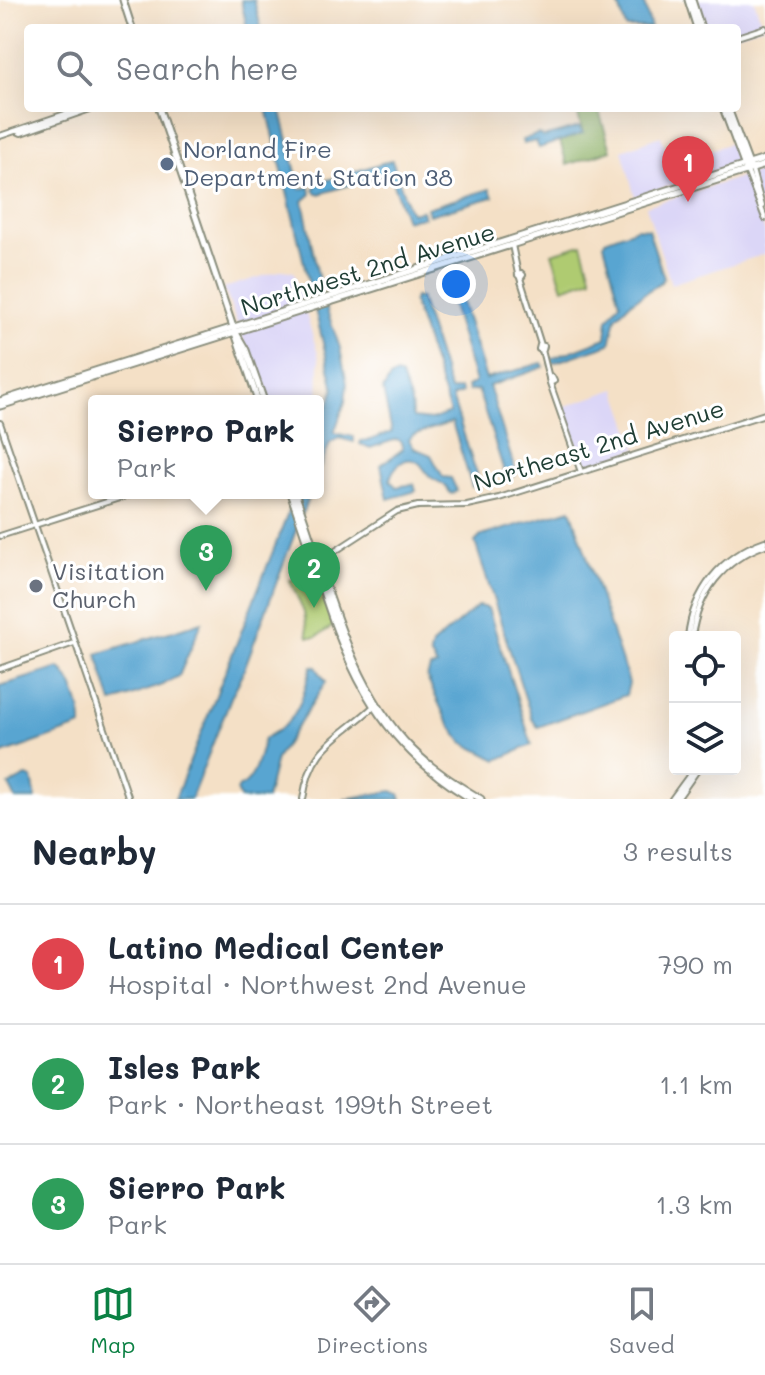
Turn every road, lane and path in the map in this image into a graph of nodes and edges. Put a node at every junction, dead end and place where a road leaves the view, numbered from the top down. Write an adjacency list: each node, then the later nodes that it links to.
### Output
1 (123, 0): 3 (main road)
2 (690, 0): 4 (main road)
3 (131, 24)
4 (698, 24)
5 (765, 28): 6 (street)
6 (741, 36)
7 (72, 112): 11 (street)
8 (80, 112): 11 (street)
9 (160, 112): 18 (main road)
10 (727, 112): 15 (main road)
11 (20, 130): 12 (street)
12 (0, 137)
13 (765, 159): 15 (main road)
14 (765, 165): 15 (main road)
15 (748, 168): 16 (street); 17 (main road, Northwest 2nd Avenue)
16 (765, 217)
17 (510, 241): 18 (main road, Northwest 2nd Avenue); 23 (street)
18 (234, 328): 19 (main road); 20 (main road, Northwest 2nd Avenue)
19 (259, 395)
20 (0, 403)
21 (765, 414): 23 (street, Northeast 2nd Avenue)
22 (0, 423): 26 (street)
23 (581, 472): 29 (street, Northeast 2nd Avenue)
24 (116, 499): 26 (street)
25 (294, 499): 29 (main road)
26 (34, 525): 27 (street); 31 (street)
27 (0, 536)
28 (765, 543): 30 (street)
29 (318, 563): 33 (main road)
30 (691, 631)
31 (74, 643): 32 (street); 35 (street)
32 (0, 669)
33 (374, 706): 36 (street); 37 (main road); 38 (main road)
34 (692, 775): 39 (street)
35 (129, 799)
36 (303, 799)
37 (471, 799)
38 (481, 799)
39 (674, 799)

